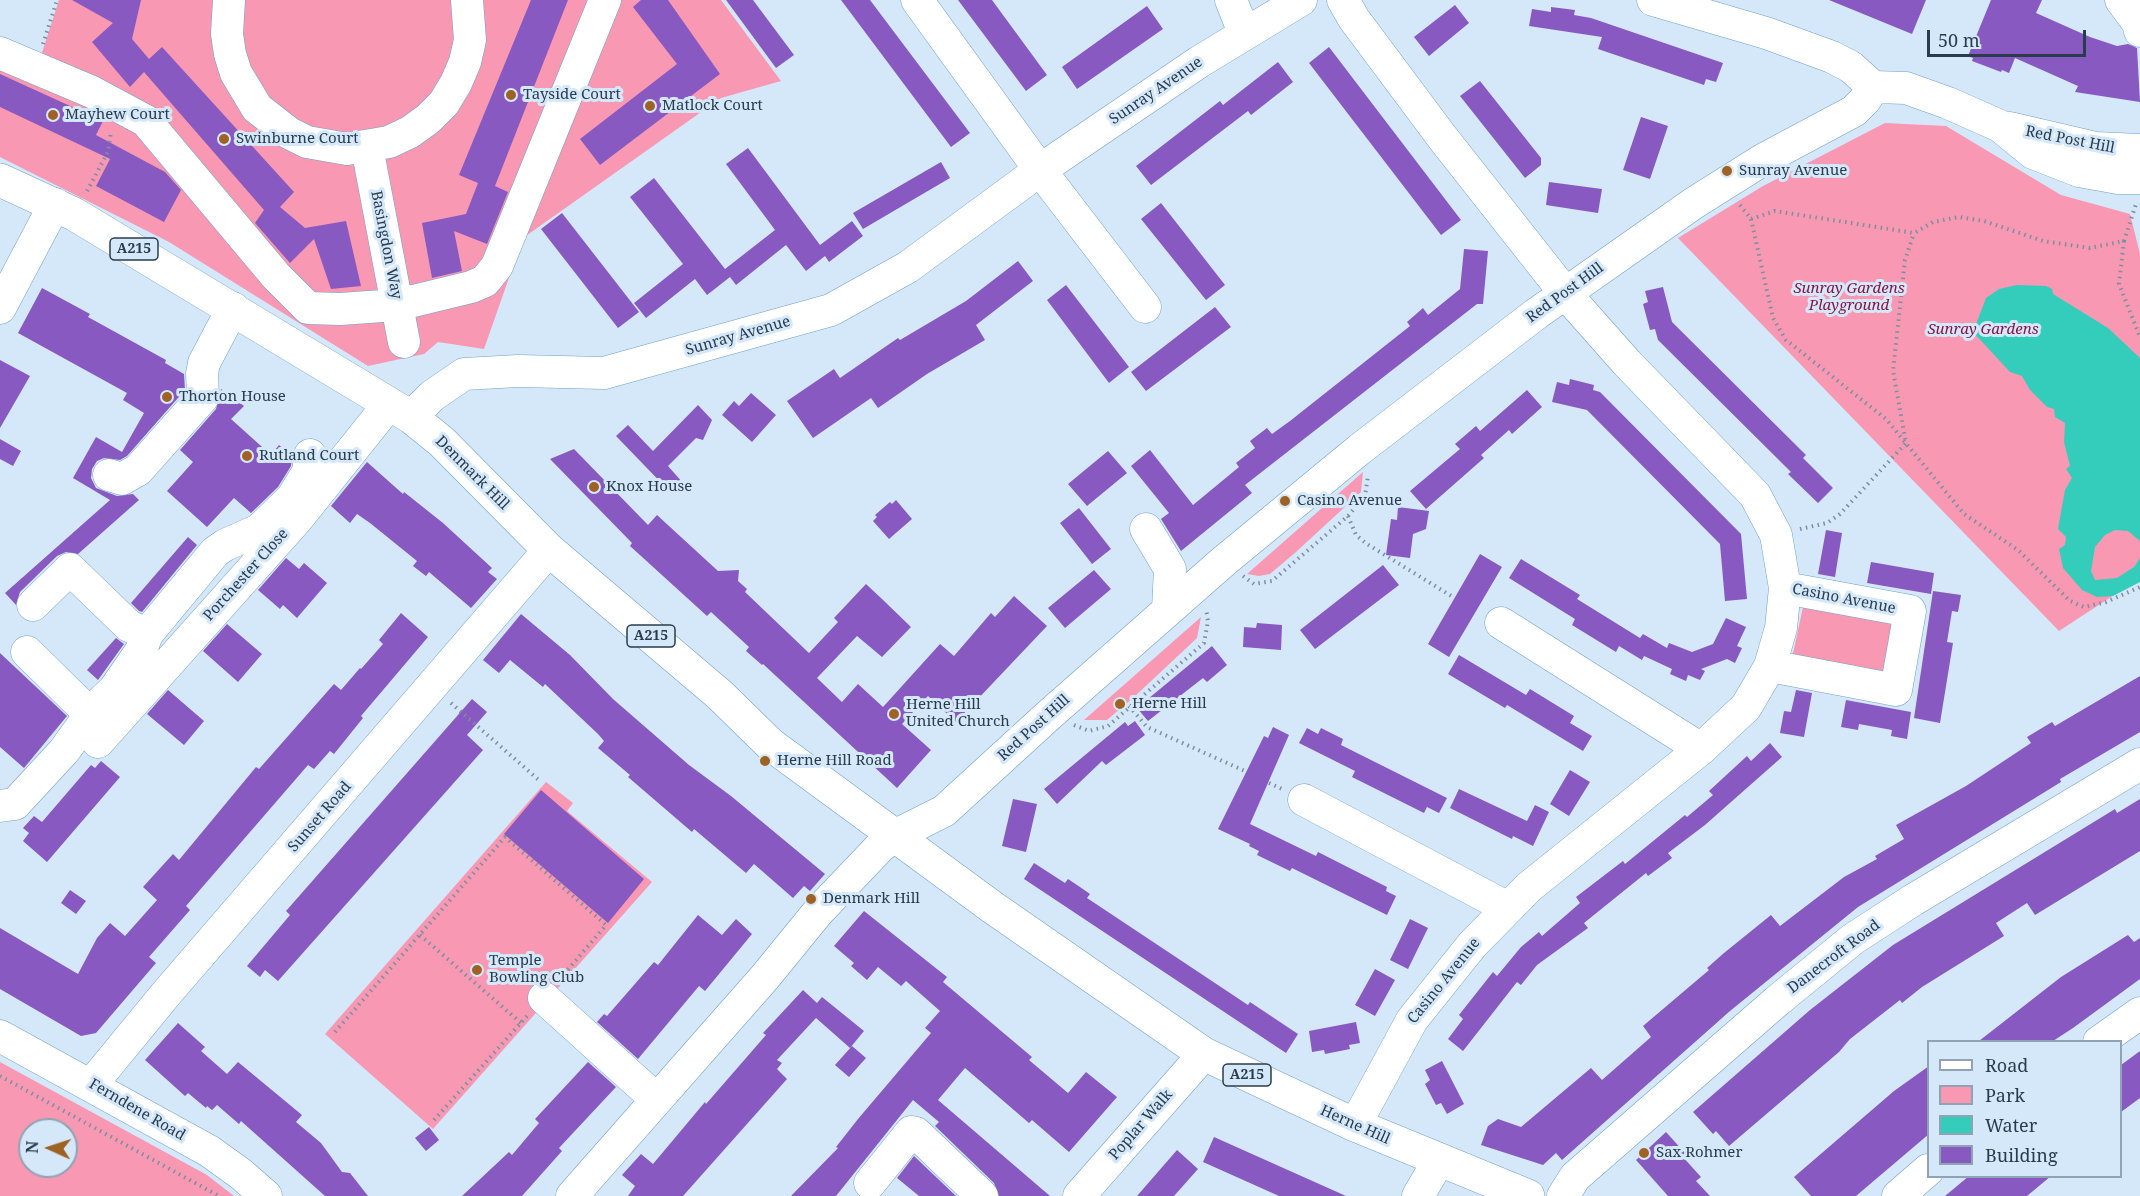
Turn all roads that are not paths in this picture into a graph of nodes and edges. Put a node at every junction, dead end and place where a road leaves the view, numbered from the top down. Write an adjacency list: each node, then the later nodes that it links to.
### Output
1 (229, 0): 15 (street)
2 (467, 0): 15 (street)
3 (605, 0): 22 (street)
4 (918, 0): 17 (street)
5 (1231, 0): 11 (street)
6 (1301, 0): 11 (street, Sunray Avenue)
7 (1343, 0): 21 (street, Casino Avenue)
8 (1653, 0): 13 (street)
9 (2121, 0): 10 (street)
10 (2140, 31)
11 (1244, 33): 17 (street, Sunray Avenue)
12 (0, 53): 22 (street)
13 (1873, 87): 14 (street, Red Post Hill); 21 (street, Red Post Hill)
14 (2000, 126): 16 (street, Red Post Hill); 18 (street, Red Post Hill)
15 (368, 147): 22 (street, Basingdon Way)
16 (2140, 150)
17 (1040, 170): 23 (street); 27 (street, Sunray Avenue)
18 (2140, 178)
19 (0, 180): 20 (main road, Denmark Hill / A215)
20 (70, 199): 24 (street); 25 (main road, Denmark Hill / A215)
21 (1565, 292): 32 (street, Casino Avenue); 34 (street, Red Post Hill)
22 (397, 305): 26 (street, Basingdon Way)
23 (1145, 307)
24 (0, 308)
25 (233, 309): 27 (main road, Denmark Hill / A215); 29 (street)
26 (404, 342)
27 (400, 410): 31 (main road, Denmark Hill / A215); 40 (street, Porchester Close)
28 (310, 455): 36 (street)
29 (109, 475)
30 (1146, 529): 34 (street)
31 (549, 550): 45 (main road, Denmark Hill / A215); 52 (street, Sunset Road)
32 (1785, 588): 38 (street, Casino Avenue); 38 (street, Casino Avenue)
33 (33, 605): 36 (street)
34 (1168, 609): 45 (street, Red Post Hill)
35 (1501, 623): 41 (street)
36 (147, 634): 39 (street)
37 (27, 652): 39 (street)
38 (1770, 666): 41 (street, Casino Avenue)
39 (96, 707): 44 (street)
40 (98, 742)
41 (1701, 749): 46 (street, Casino Avenue)
42 (2140, 764): 65 (street, Danecroft Road)
43 (1304, 801): 46 (street)
44 (0, 806)
45 (894, 836): 51 (main road, Herne Hill / A215); 53 (street)
46 (1508, 908): 54 (street, Casino Avenue)
47 (544, 998): 53 (street)
48 (2140, 1013): 50 (street)
49 (0, 1036): 52 (street, Ferndene Road)
50 (2100, 1040)
51 (1204, 1054): 54 (main road, Herne Hill / A215); 62 (street, Poplar Walk)
52 (92, 1084): 59 (street, Ferndene Road)
53 (656, 1099): 60 (street)
54 (1355, 1125): 55 (main road, Herne Hill / A215)
55 (1439, 1160): 58 (main road, Herne Hill / A215); 63 (street)
56 (1927, 1172): 66 (street)
57 (870, 1184): 61 (street)
58 (1480, 1186): 64 (main road, Herne Hill / A215)
59 (266, 1196)
60 (572, 1196)
61 (982, 1196)
62 (1079, 1196)
63 (1418, 1196)
64 (1528, 1196)
65 (1563, 1196)
66 (1898, 1196)

